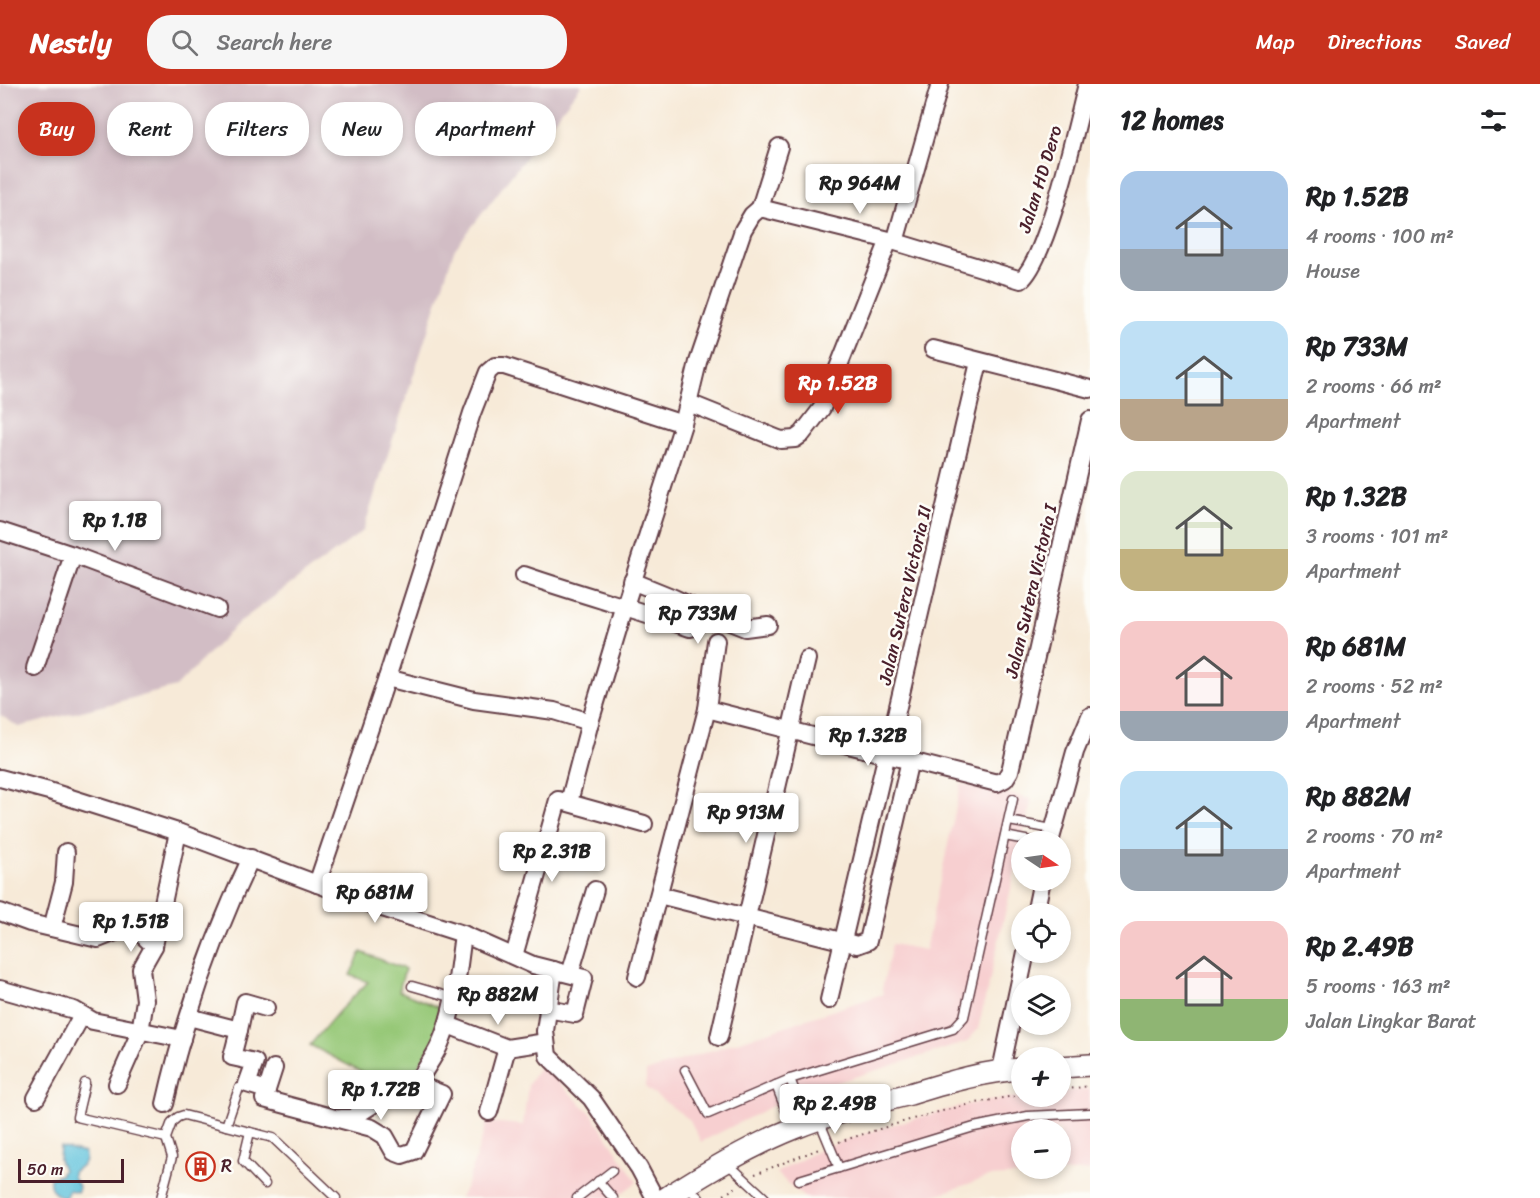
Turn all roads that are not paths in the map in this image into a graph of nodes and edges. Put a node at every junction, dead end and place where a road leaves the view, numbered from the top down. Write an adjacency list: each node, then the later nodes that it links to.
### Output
1 (940, 84): 5 (street)
2 (1088, 84): 5 (street, Jalan HD Dero)
3 (779, 147): 4 (street)
4 (760, 208): 5 (street); 9 (street)
5 (892, 241): 9 (street)
6 (933, 350): 7 (street)
7 (979, 362): 8 (street); 28 (street, Jalan Sutera Victoria II)
8 (1090, 389)
9 (689, 404): 11 (street)
10 (1090, 420): 29 (street, Jalan Sutera Victoria I)
11 (683, 424): 15 (street); 23 (street)
12 (0, 531): 13 (street)
13 (73, 555): 17 (street); 22 (street)
14 (524, 575): 16 (street)
15 (632, 581): 16 (street); 18 (street)
16 (625, 606): 18 (street); 26 (street)
17 (217, 609)
18 (702, 611): 19 (street)
19 (768, 625)
20 (716, 640): 24 (street)
21 (807, 659): 27 (street)
22 (35, 668)
23 (387, 678): 26 (street); 42 (street)
24 (707, 709): 27 (street); 44 (street)
25 (1090, 716): 36 (street)
26 (590, 722): 32 (street)
27 (791, 730): 28 (street); 46 (street)
28 (888, 754): 29 (street); 49 (street, Jalan Sutera Victoria II)
29 (910, 760): 49 (street)
30 (0, 778): 37 (street)
31 (1014, 799): 33 (lane)
32 (569, 802): 34 (street); 51 (street)
33 (1009, 821): 35 (lane); 38 (lane)
34 (644, 824)
35 (1039, 831)
36 (1052, 831)
37 (178, 832): 41 (street); 50 (street)
38 (1005, 836): 39 (lane); 76 (lane)
39 (1011, 837)
40 (66, 852): 47 (street)
41 (250, 858): 42 (street); 62 (street)
42 (316, 884): 48 (street)
43 (595, 890): 53 (street)
44 (659, 895): 46 (street); 54 (street)
45 (0, 912): 47 (street)
46 (747, 918): 49 (street); 66 (street)
47 (52, 928): 50 (street)
48 (463, 934): 51 (street); 57 (street)
49 (843, 941): 58 (street, Jalan Sutera Victoria II)
50 (154, 946): 65 (street)
51 (514, 956): 53 (street)
52 (1025, 963): 69 (street)
53 (562, 972): 60 (street); 60 (street)
54 (637, 977)
55 (412, 986): 57 (lane)
56 (0, 989): 61 (street)
57 (454, 998): 63 (street)
58 (829, 1000)
59 (266, 1008): 64 (street)
60 (548, 1009): 68 (street)
61 (82, 1016): 65 (street); 83 (street)
62 (189, 1017): 64 (street); 67 (street)
63 (448, 1025): 70 (street); 79 (street)
64 (239, 1030): 82 (street)
65 (140, 1032): 67 (street); 78 (street)
66 (719, 1037)
67 (182, 1040): 84 (street)
68 (546, 1042): 70 (street); 103 (street)
69 (1014, 1047)
70 (507, 1048): 85 (street)
71 (1090, 1065): 72 (street)
72 (1071, 1066)
73 (274, 1068): 82 (street)
74 (1011, 1069): 88 (street)
75 (686, 1070): 80 (lane)
76 (790, 1079): 80 (lane); 88 (lane)
77 (85, 1083): 91 (lane)
78 (117, 1084)
79 (417, 1084): 87 (street); 87 (street)
80 (776, 1085): 88 (lane)
81 (239, 1088): 89 (lane)
82 (267, 1090): 87 (street)
83 (36, 1098)
84 (165, 1104)
85 (489, 1112)
86 (1090, 1113): 93 (lane)
87 (340, 1119)
88 (807, 1124): 92 (street); 93 (lane)
89 (226, 1126): 90 (lane); 91 (lane)
90 (250, 1132): 97 (lane); 100 (lane)
91 (166, 1138): 99 (lane)
92 (726, 1162): 98 (street); 105 (lane)
93 (839, 1168): 95 (lane)
94 (612, 1171): 96 (lane)
95 (800, 1180)
96 (598, 1181): 101 (lane); 102 (lane)
97 (265, 1184)
98 (692, 1192): 104 (street)
99 (161, 1198)
100 (336, 1198)
101 (577, 1198)
102 (613, 1198)
103 (655, 1198)
104 (666, 1198)
105 (765, 1198)

